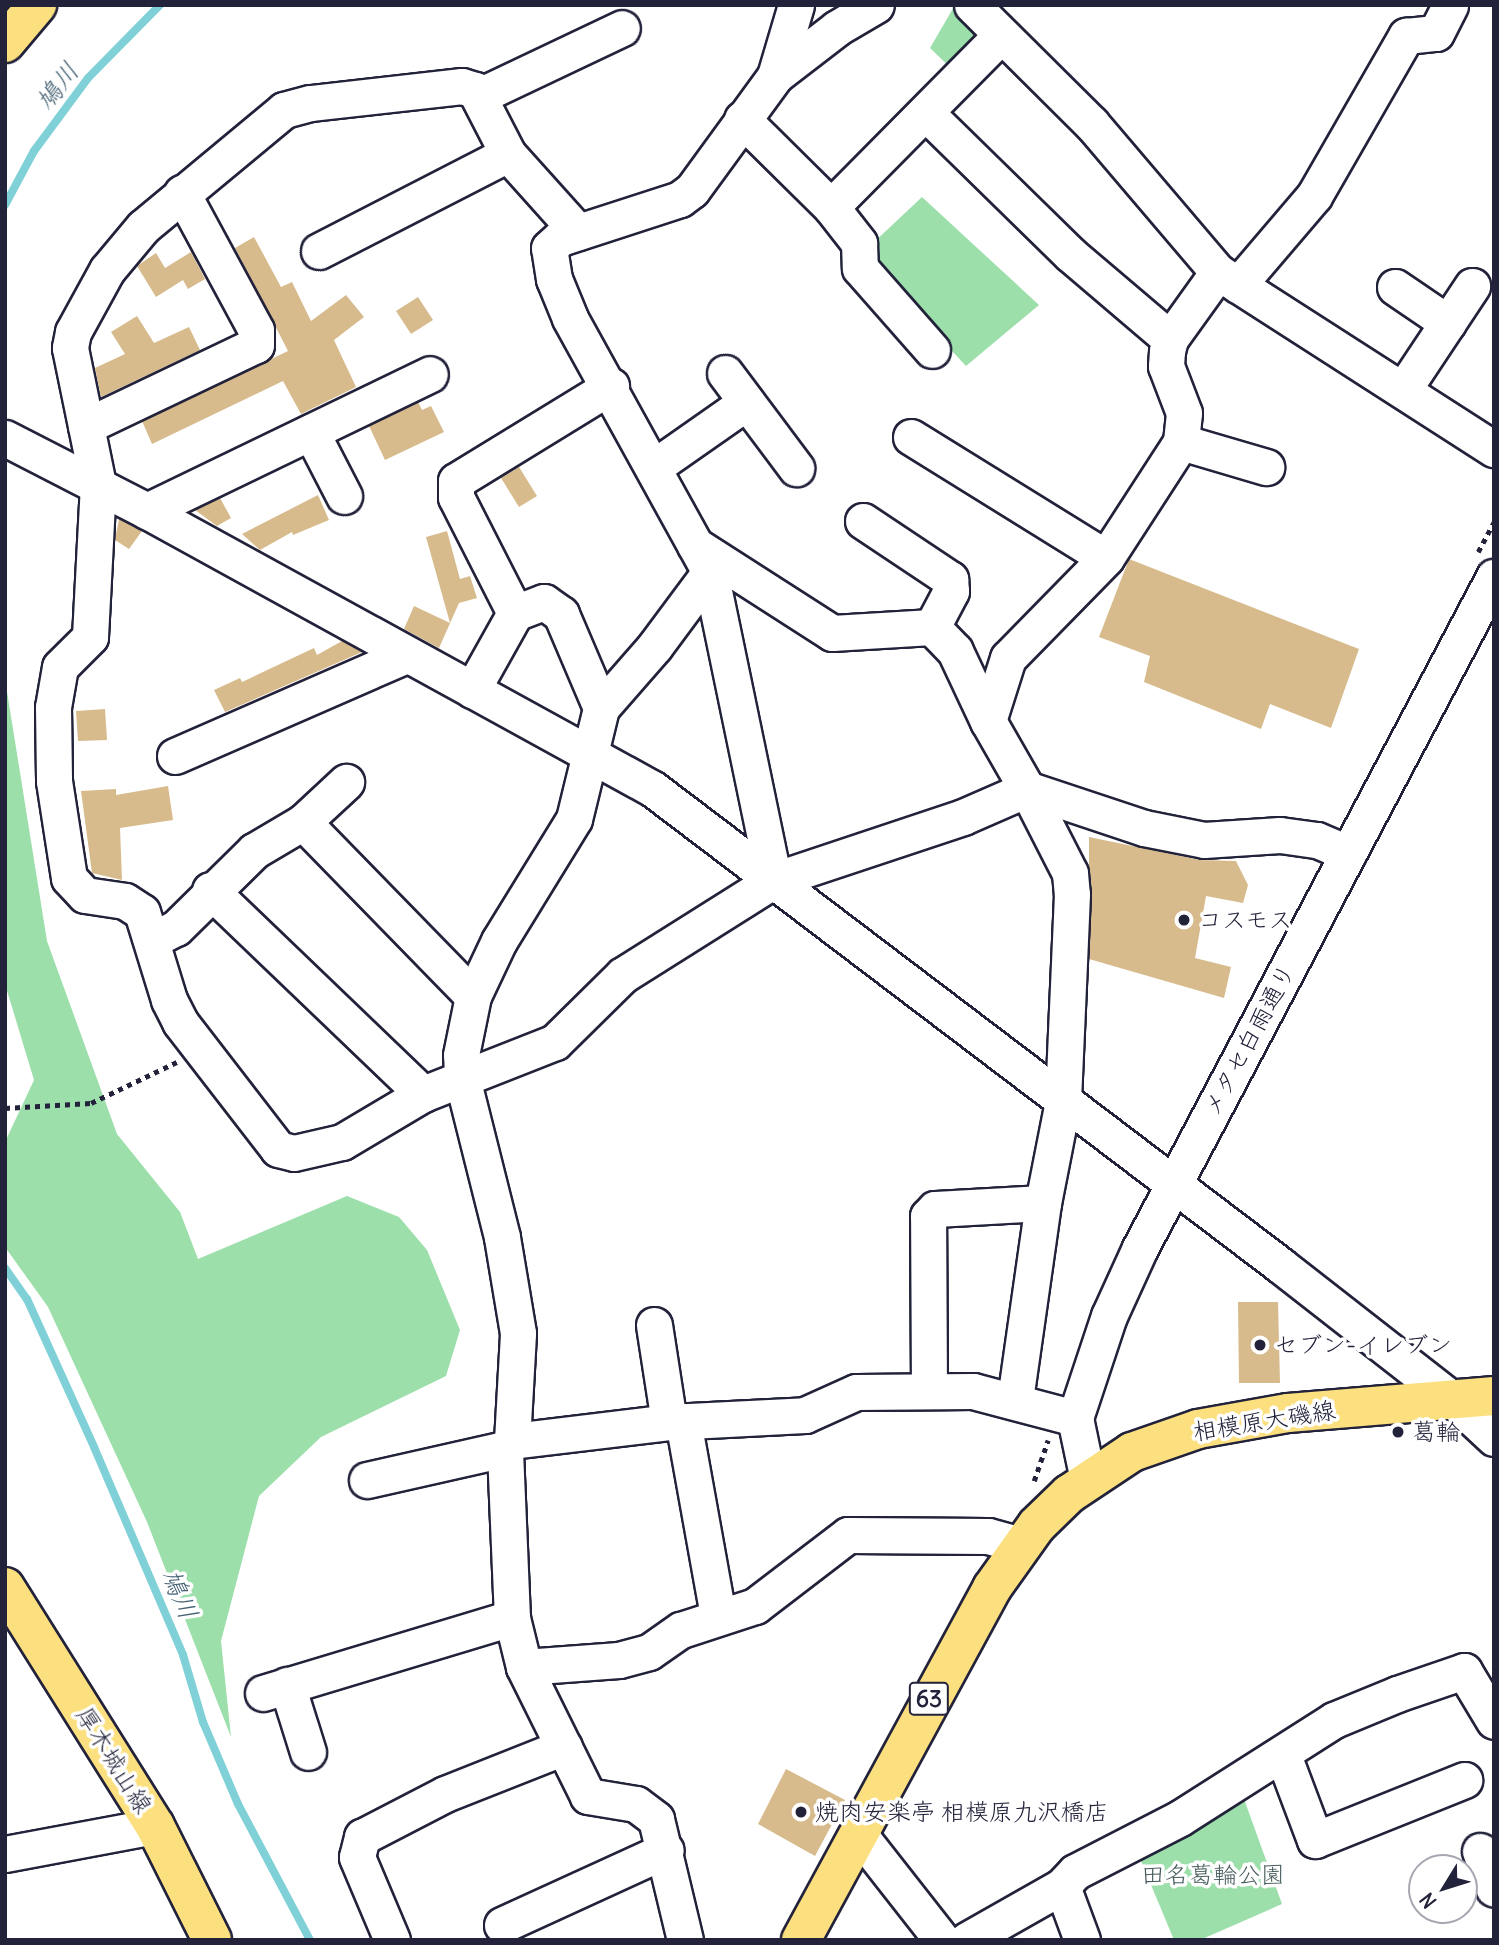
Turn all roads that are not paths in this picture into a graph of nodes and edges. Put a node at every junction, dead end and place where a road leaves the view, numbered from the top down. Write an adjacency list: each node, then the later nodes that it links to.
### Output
1 (37, 5): 8 (main road)
2 (796, 5): 9 (street)
3 (876, 5): 9 (street)
4 (972, 5): 7 (street)
5 (1450, 5): 18 (street)
6 (622, 28): 10 (street)
7 (1001, 35): 11 (street); 18 (street)
8 (5, 43)
9 (775, 76): 12 (street)
10 (479, 96): 13 (street); 14 (street)
11 (926, 113): 15 (street); 22 (street)
12 (742, 119): 15 (street); 16 (street)
13 (508, 155): 16 (street); 17 (street)
14 (181, 193): 29 (street); 29 (street)
15 (831, 207): 23 (street)
16 (578, 232): 26 (street)
17 (319, 251)
18 (1228, 279): 22 (street); 27 (street)
19 (1472, 286): 21 (street)
20 (1395, 287): 21 (street)
21 (1448, 323): 27 (street)
22 (1170, 339): 33 (street)
23 (932, 349)
24 (725, 373): 28 (street)
25 (430, 374): 30 (street)
26 (611, 386): 35 (street); 45 (street)
27 (1404, 390): 34 (street)
28 (747, 402): 35 (street); 37 (street)
29 (86, 426): 38 (street)
30 (311, 432): 39 (street); 40 (street)
31 (911, 437): 42 (street)
32 (5, 438): 38 (street)
33 (1181, 442): 36 (street); 42 (street)
34 (1494, 449)
35 (654, 467): 43 (street)
36 (1266, 467)
37 (796, 468)
38 (98, 484): 40 (street); 59 (street)
39 (344, 496)
40 (147, 511): 47 (street)
41 (863, 522): 46 (street)
42 (1106, 558): 50 (street)
43 (702, 559): 46 (street); 49 (street); 57 (street)
44 (1494, 577): 56 (street, メタセ白雨通り)
45 (514, 613): 48 (street); 49 (street)
46 (932, 627): 50 (street)
47 (406, 655): 48 (street); 52 (street)
48 (472, 690): 51 (street)
49 (601, 708): 51 (street)
50 (988, 721): 54 (street)
51 (590, 753): 57 (street); 60 (street)
52 (175, 756)
53 (346, 782): 55 (street)
54 (1027, 789): 56 (street); 57 (street); 63 (street)
55 (303, 822): 58 (street); 60 (street)
56 (1348, 853): 64 (street, メタセ白雨通り)
57 (774, 880): 61 (street); 63 (street)
58 (210, 890): 59 (street); 62 (street)
59 (152, 940): 62 (street)
60 (473, 996): 61 (street)
61 (462, 1078): 62 (street); 74 (street)
62 (423, 1094)
63 (1063, 1101): 64 (street); 65 (street)
64 (1173, 1186): 70 (street); 72 (street, メタセ白雨通り)
65 (1043, 1203): 67 (street); 69 (street)
66 (654, 1325): 71 (street)
67 (929, 1391): 69 (street); 71 (street)
68 (1494, 1396): 70 (main road, 相模原大磯線 / 63)
69 (1015, 1400): 72 (street)
70 (1453, 1400): 73 (street); 76 (main road, 相模原大磯線 / 63)
71 (676, 1421): 74 (street); 79 (street)
72 (1062, 1426): 76 (street)
73 (1494, 1438)
74 (508, 1445): 75 (street); 80 (street)
75 (367, 1480)
76 (1088, 1480): 77 (main road, 相模原大磯線 / 63)
77 (1021, 1545): 79 (street); 89 (main road, 相模原大磯線 / 63)
78 (5, 1587): 81 (main road, 厚木城山線)
79 (718, 1616): 82 (street)
80 (512, 1618): 82 (street); 85 (street)
81 (18, 1628): 88 (main road, 厚木城山線)
82 (524, 1667): 84 (street)
83 (1494, 1721): 86 (street)
84 (564, 1747): 90 (street); 98 (street)
85 (308, 1752)
86 (1283, 1755): 87 (street); 93 (street)
87 (1464, 1780)
88 (155, 1826): 92 (street); 97 (main road, 厚木城山線)
89 (858, 1833): 96 (main road, 相模原大磯線 / 63); 100 (street)
90 (666, 1850): 95 (street); 99 (street)
91 (1479, 1851): 94 (street)
92 (5, 1854)
93 (1062, 1886): 101 (street); 102 (street)
94 (1494, 1889)
95 (497, 1923)
96 (808, 1936)
97 (212, 1940)
98 (392, 1940)
99 (685, 1940)
100 (942, 1940)
101 (967, 1940)
102 (1083, 1940)

